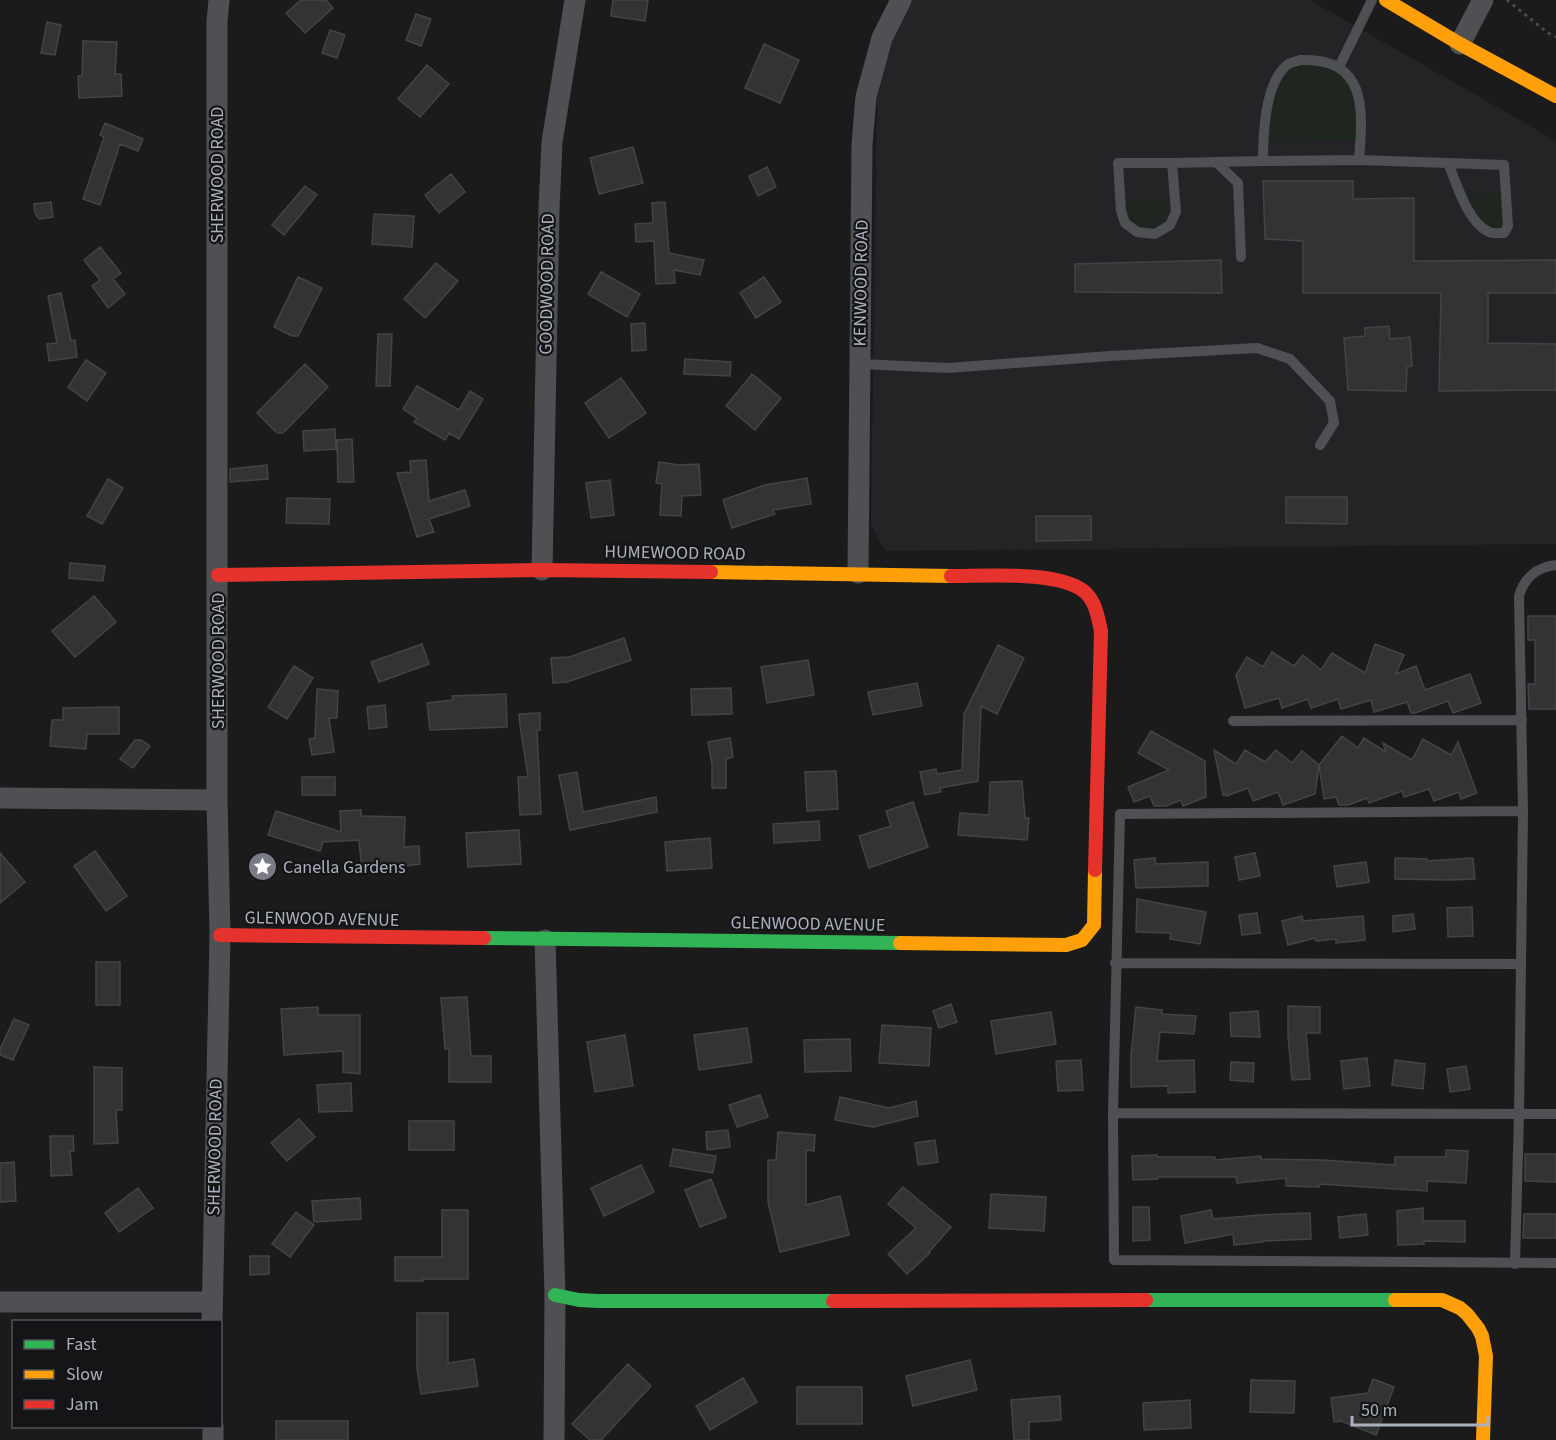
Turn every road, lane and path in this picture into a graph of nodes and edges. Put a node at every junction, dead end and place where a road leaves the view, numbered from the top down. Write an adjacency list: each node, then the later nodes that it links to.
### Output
1 (219, 0): 23 (street, SHERWOOD ROAD)
2 (575, 0): 21 (street, GOODWOOD ROAD)
3 (901, 0): 18 (street, KENWOOD ROAD)
4 (1372, 0): 10 (lane)
5 (1386, 0): 9 (street)
6 (1483, 0): 9 (street)
7 (1507, 0): 8 (path)
8 (1556, 37)
9 (1460, 44): 11 (street)
10 (1340, 67): 12 (lane); 13 (lane)
11 (1556, 96)
12 (1359, 160): 13 (lane); 16 (lane)
13 (1263, 161): 14 (lane)
14 (1216, 162): 15 (lane); 17 (lane)
15 (1172, 163): 15 (lane)
16 (1448, 163): 16 (lane)
17 (1241, 257)
18 (860, 364): 19 (lane); 22 (street, KENWOOD ROAD)
19 (1320, 445)
20 (1556, 565): 25 (lane)
21 (542, 570): 22 (street, HUMEWOOD ROAD); 23 (street, HUMEWOOD ROAD)
22 (858, 573): 24 (street, HUMEWOOD ROAD)
23 (218, 575): 28 (street, SHERWOOD ROAD)
24 (1101, 631): 31 (street, GLENWOOD AVENUE)
25 (1521, 720): 26 (lane); 29 (lane)
26 (1233, 721)
27 (0, 798): 28 (street)
28 (217, 800): 30 (street, SHERWOOD ROAD)
29 (1523, 811): 32 (lane); 33 (lane)
30 (220, 935): 31 (street, GLENWOOD AVENUE); 41 (street, SHERWOOD ROAD)
31 (545, 940): 39 (street)
32 (1115, 963): 33 (lane); 34 (lane)
33 (1521, 964): 35 (lane)
34 (1113, 1113): 35 (lane); 38 (lane)
35 (1519, 1114): 36 (lane); 38 (lane)
36 (1556, 1114)
37 (1556, 1263): 38 (lane)
38 (1515, 1264)
39 (555, 1295): 42 (street); 43 (street)
40 (0, 1302): 41 (street)
41 (212, 1312)
42 (554, 1440)
43 (1483, 1440)

